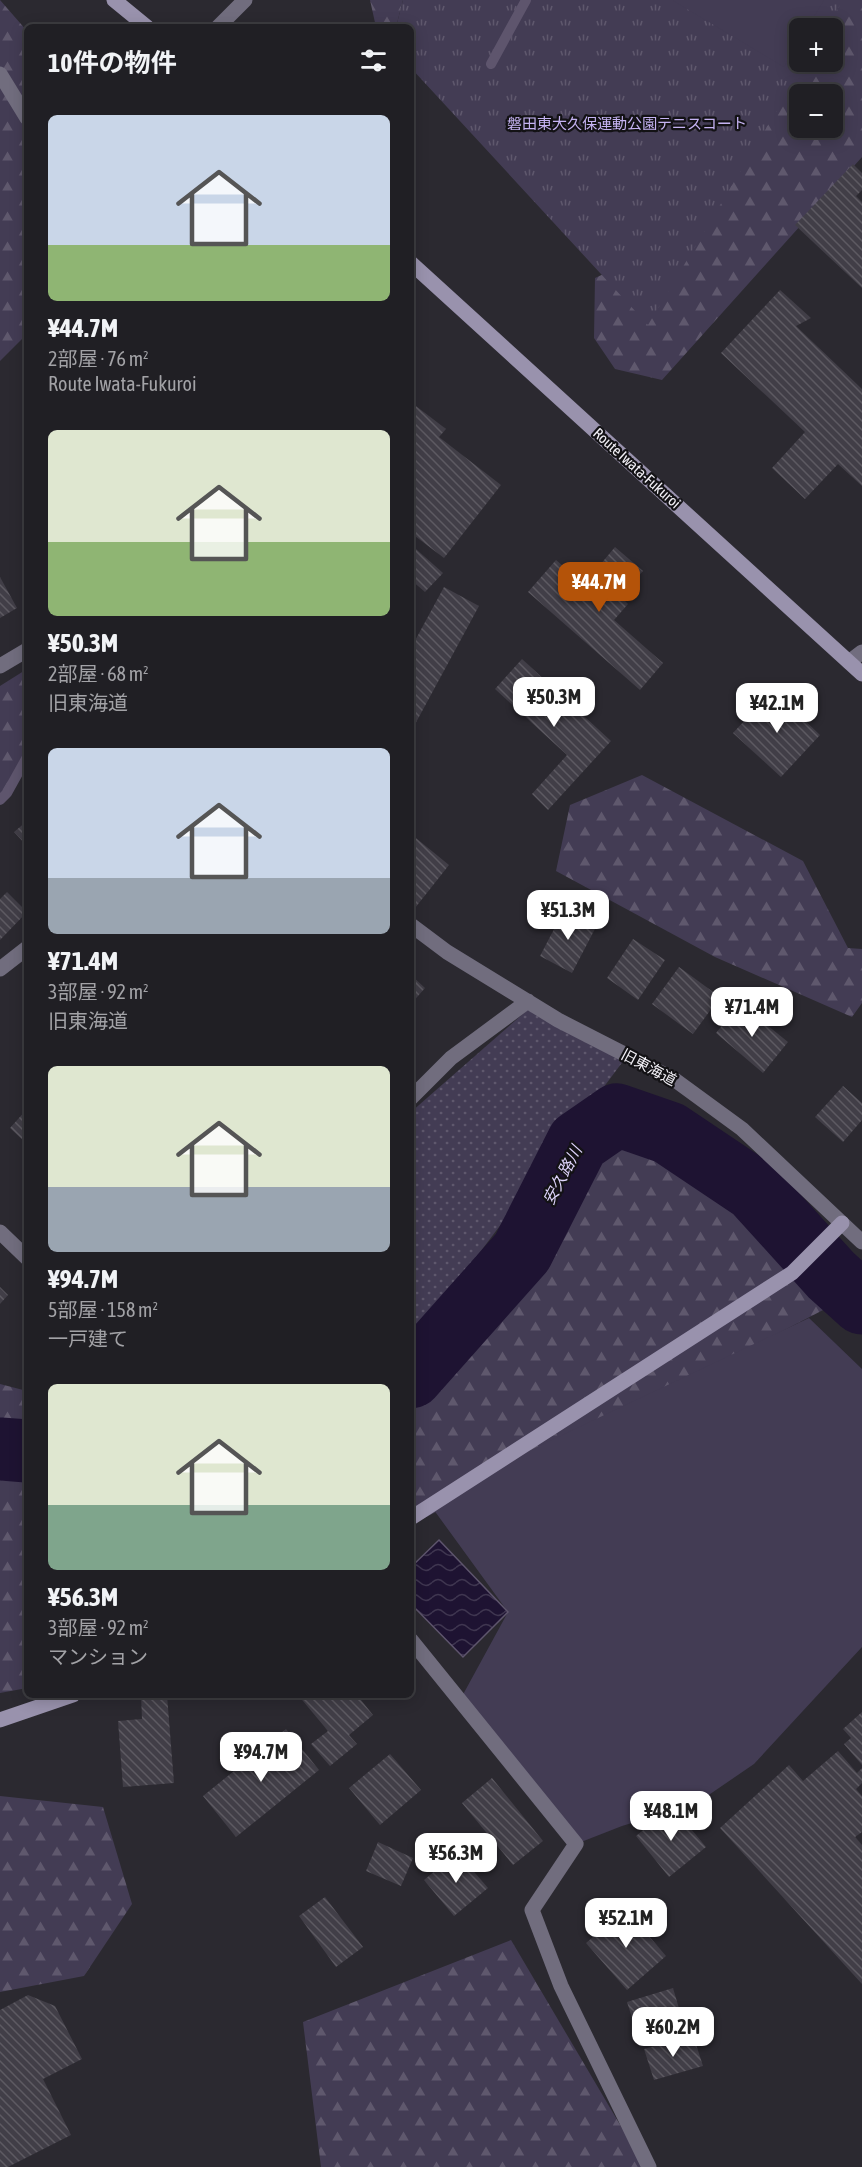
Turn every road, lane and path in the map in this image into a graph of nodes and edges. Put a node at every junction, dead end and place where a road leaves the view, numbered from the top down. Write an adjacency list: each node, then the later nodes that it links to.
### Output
1 (114, 0): 3 (main road)
2 (245, 0): 4 (street)
3 (143, 24)
4 (221, 24)
5 (0, 74): 6 (street)
6 (24, 113)
7 (414, 266): 10 (main road, Route Iwata-Fukuroi)
8 (24, 652): 11 (street)
9 (862, 652): 10 (street)
10 (849, 662): 12 (main road, Route Iwata-Fukuroi)
11 (0, 666)
12 (862, 674)
13 (414, 927): 16 (street, 旧東海道)
14 (24, 950): 15 (street)
15 (0, 969)
16 (528, 1001): 17 (street); 18 (street, 旧東海道)
17 (414, 1095)
18 (842, 1223): 20 (street, 旧東海道); 22 (main road)
19 (0, 1232): 21 (street)
20 (862, 1242)
21 (24, 1255)
22 (414, 1516)
23 (414, 1644): 26 (street)
24 (64, 1698): 25 (main road)
25 (0, 1720)
26 (649, 2167)

